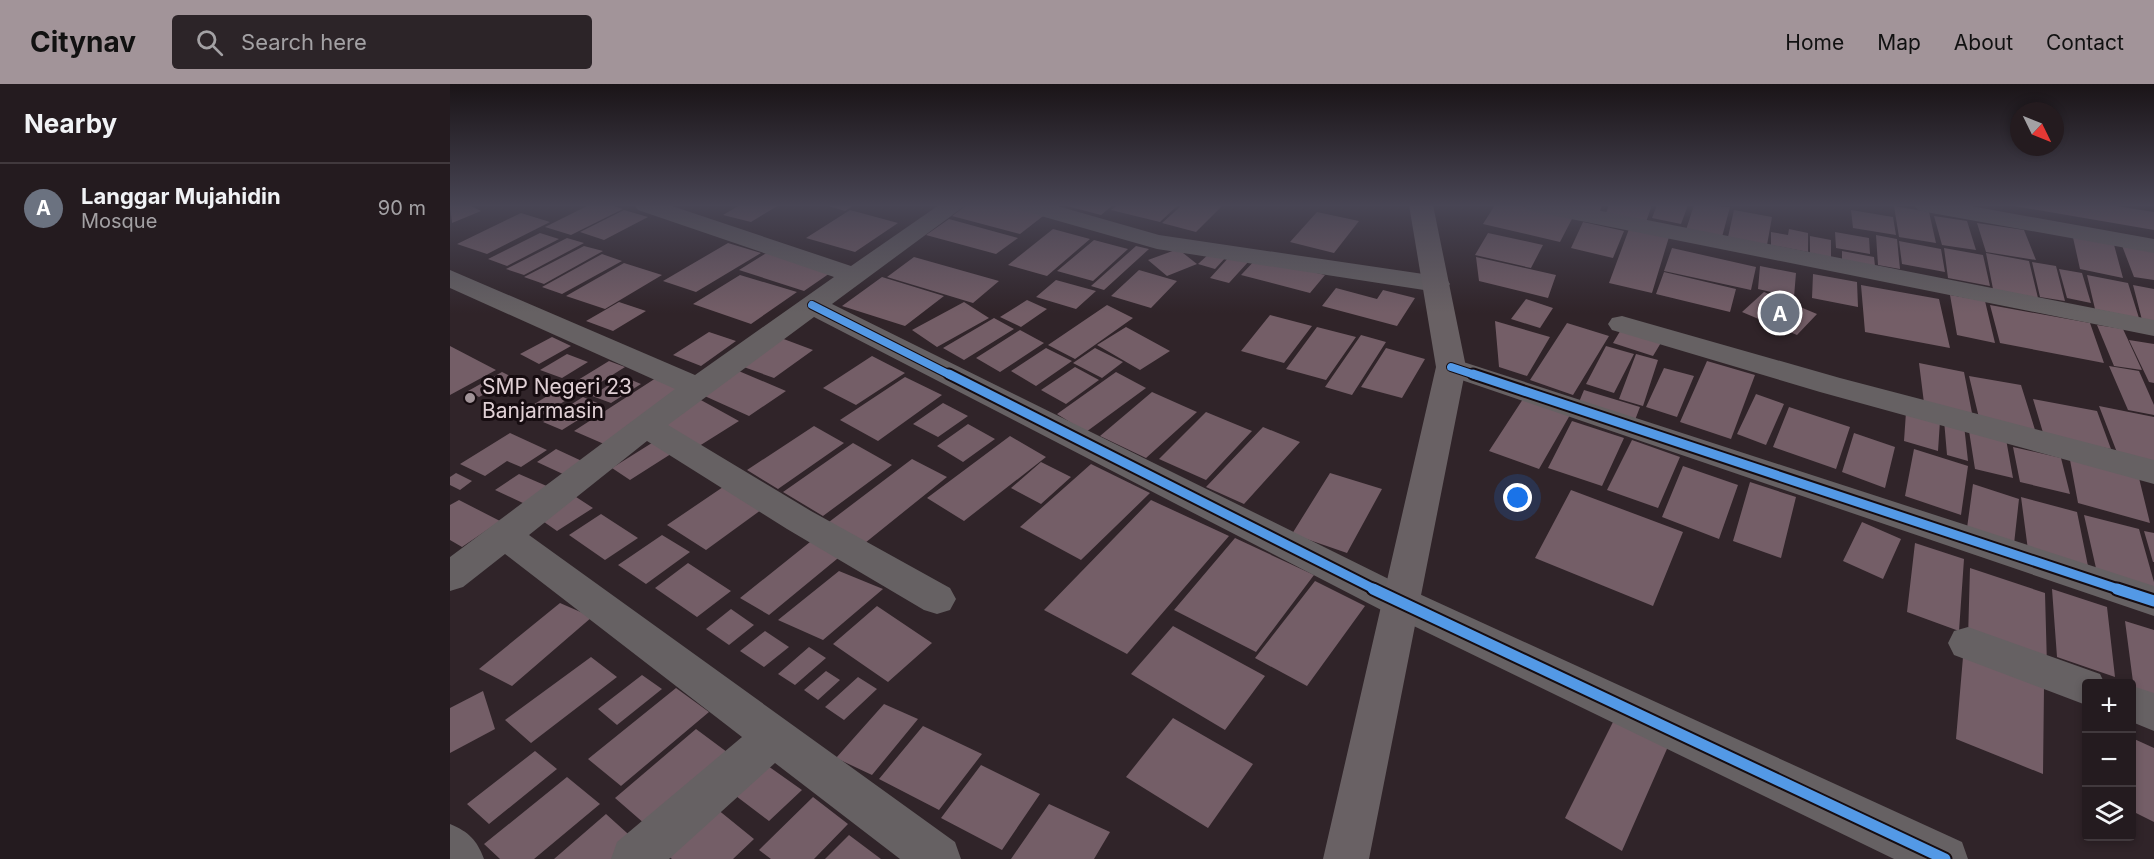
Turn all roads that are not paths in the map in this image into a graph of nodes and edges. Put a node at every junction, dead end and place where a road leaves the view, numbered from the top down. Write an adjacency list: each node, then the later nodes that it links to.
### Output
1 (753, 241): 8 (street)
2 (902, 241): 8 (street)
3 (1154, 241): 10 (street)
4 (1428, 241): 10 (main road)
5 (1718, 241): 13 (street)
6 (2127, 241): 7 (street)
7 (2154, 246)
8 (854, 275): 11 (street)
9 (450, 278): 15 (street)
10 (1437, 284): 14 (main road)
11 (812, 304): 15 (street); 22 (street)
12 (1622, 324): 17 (street)
13 (2154, 328)
14 (1451, 368): 21 (street); 22 (main road)
15 (697, 387): 16 (street)
16 (646, 426): 18 (street); 20 (street)
17 (2154, 472)
18 (504, 535): 19 (street); 27 (street)
19 (450, 577)
20 (937, 599)
21 (2154, 601)
22 (1402, 603): 29 (main road); 33 (street)
23 (1968, 643): 24 (street)
24 (2082, 686)
25 (2136, 705): 26 (street)
26 (2154, 712)
27 (774, 736): 31 (street); 32 (street)
28 (450, 847): 30 (street)
29 (1353, 856)
30 (461, 859)
31 (634, 859)
32 (939, 859)
33 (1945, 859)

